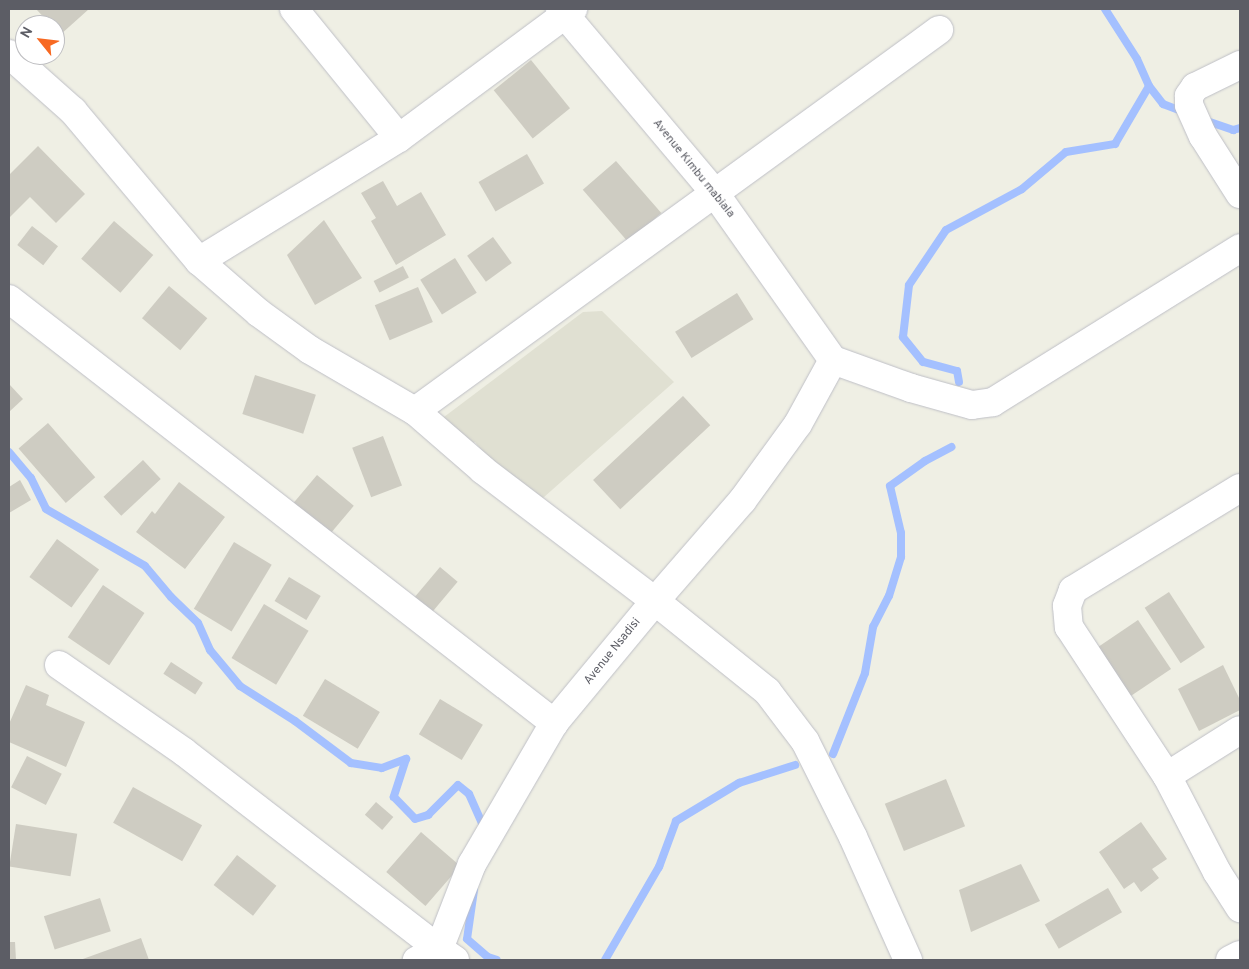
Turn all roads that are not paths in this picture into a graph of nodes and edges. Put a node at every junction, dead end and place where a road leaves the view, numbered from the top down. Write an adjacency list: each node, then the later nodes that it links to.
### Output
1 (294, 9): 6 (street)
2 (566, 11): 6 (street); 7 (street, Avenue Kimbu mabiala)
3 (939, 30): 7 (street)
4 (9, 54): 10 (street)
5 (1240, 65): 8 (street)
6 (399, 138): 10 (street)
7 (714, 192): 12 (street, Avenue Kimbu mabiala); 13 (street)
8 (1240, 194)
9 (1240, 248): 12 (street)
10 (199, 261): 13 (street)
11 (9, 299): 17 (street)
12 (833, 360): 15 (street, Avenue Nsadisi)
13 (415, 411): 15 (street)
14 (1240, 488): 19 (street)
15 (655, 601): 17 (street, Avenue Nsadisi); 23 (street)
16 (59, 665): 21 (street)
17 (554, 723): 21 (street, Avenue Nsadisi)
18 (1240, 730): 19 (street)
19 (1167, 776): 20 (street)
20 (1240, 908)
21 (437, 956)
22 (1240, 956): 24 (street)
23 (908, 960)
24 (1230, 960)

